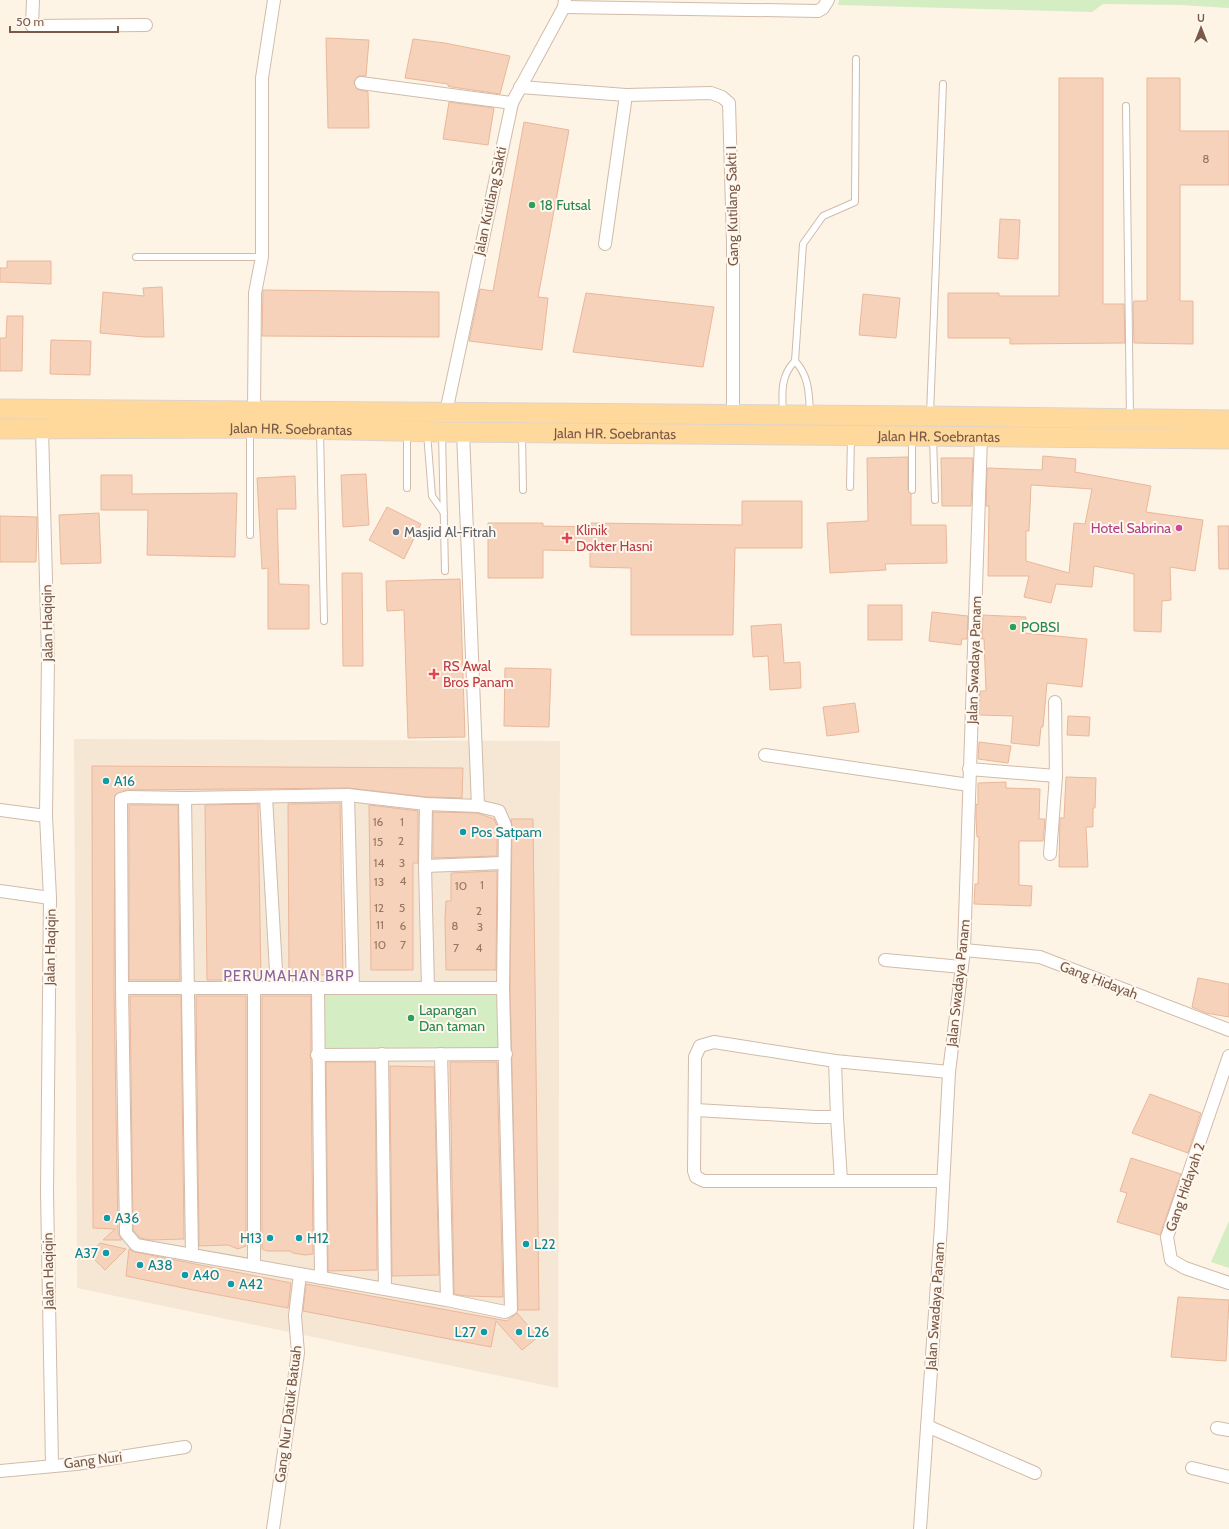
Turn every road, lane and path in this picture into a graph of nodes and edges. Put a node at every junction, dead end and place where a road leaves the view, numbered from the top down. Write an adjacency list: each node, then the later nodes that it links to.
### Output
1 (33, 0): 5 (street)
2 (274, 0): 15 (street)
3 (828, 0): 4 (street)
4 (564, 3): 9 (street, Jalan Kutilang Sakti)
5 (146, 25)
6 (856, 60): 16 (lane)
7 (361, 83): 11 (street)
8 (943, 84): 23 (lane)
9 (520, 87): 10 (street, Gang Kutilang Sakti I); 11 (street, Jalan Kutilang Sakti)
10 (626, 95): 13 (street); 20 (street, Gang Kutilang Sakti I)
11 (512, 103): 18 (street, Jalan Kutilang Sakti)
12 (1126, 106): 24 (lane)
13 (605, 244)
14 (136, 257): 15 (lane)
15 (262, 257): 25 (street)
16 (795, 361): 21 (lane); 22 (lane)
17 (0, 409): 25 (main road, Jalan HR. Soebrantas)
18 (446, 412): 19 (main road, Jalan HR. Soebrantas); 25 (main road, Jalan HR. Soebrantas)
19 (600, 414): 20 (main road, Jalan HR. Soebrantas); 34 (main road)
20 (733, 415): 21 (main road, Jalan HR. Soebrantas)
21 (783, 415): 22 (main road, Jalan HR. Soebrantas)
22 (810, 415): 23 (main road, Jalan HR. Soebrantas)
23 (930, 416): 24 (main road, Jalan HR. Soebrantas)
24 (1130, 419): 26 (main road, Jalan HR. Soebrantas)
25 (252, 420): 28 (main road, Jalan HR. Soebrantas); 29 (main road, Jalan HR. Soebrantas); 46 (lane)
26 (1229, 420)
27 (0, 429): 28 (main road, Jalan HR. Soebrantas)
28 (42, 429): 60 (street, Jalan Haqiqin)
29 (320, 429): 30 (main road, Jalan HR. Soebrantas); 48 (lane)
30 (407, 430): 31 (main road, Jalan HR. Soebrantas); 41 (lane)
31 (434, 431): 32 (main road, Jalan HR. Soebrantas); 45 (lane); 45 (lane)
32 (463, 432): 33 (main road, Jalan HR. Soebrantas); 58 (street)
33 (522, 432): 34 (main road, Jalan HR. Soebrantas); 42 (lane)
34 (600, 433): 35 (main road, Jalan HR. Soebrantas)
35 (851, 435): 36 (main road, Jalan HR. Soebrantas); 40 (lane)
36 (912, 436): 37 (main road, Jalan HR. Soebrantas); 43 (lane)
37 (932, 436): 38 (main road, Jalan HR. Soebrantas); 44 (lane)
38 (981, 437): 39 (main road, Jalan HR. Soebrantas); 51 (street, Jalan Swadaya Panam)
39 (1229, 439)
40 (850, 487)
41 (407, 488)
42 (522, 490)
43 (912, 490)
44 (935, 500)
45 (444, 513): 47 (lane)
46 (250, 535)
47 (445, 571)
48 (324, 621)
49 (1055, 702): 52 (street)
50 (765, 755): 53 (street)
51 (969, 768): 52 (street); 53 (street, Jalan Swadaya Panam)
52 (1056, 776): 61 (street)
53 (969, 785): 66 (street, Jalan Swadaya Panam)
54 (348, 795): 55 (street); 57 (street); 74 (street)
55 (266, 797): 56 (street); 72 (street)
56 (185, 798): 70 (street); 71 (street)
57 (426, 804): 58 (street); 63 (street)
58 (478, 806): 62 (street)
59 (0, 810): 60 (street)
60 (46, 816): 65 (street, Jalan Haqiqin)
61 (1050, 854)
62 (504, 863): 63 (street); 76 (street)
63 (425, 866): 75 (street)
64 (0, 891): 65 (street)
65 (50, 898): 98 (street, Jalan Haqiqin)
66 (964, 950): 68 (street, Jalan Swadaya Panam); 77 (street, Gang Hidayah)
67 (885, 960): 68 (street)
68 (962, 967): 84 (street, Jalan Swadaya Panam)
69 (254, 987): 71 (street); 72 (street); 90 (street)
70 (122, 988): 71 (street); 89 (street)
71 (187, 988): 89 (street)
72 (277, 988): 73 (street)
73 (318, 988): 74 (street); 81 (street)
74 (354, 988): 75 (street)
75 (428, 988): 76 (street)
76 (503, 988): 80 (street)
77 (1229, 1030)
78 (382, 1054): 79 (street); 81 (street); 94 (street)
79 (441, 1054): 80 (street); 95 (street)
80 (506, 1054): 95 (street)
81 (317, 1055): 92 (street)
82 (1229, 1056): 93 (street, Gang Hidayah 2)
83 (835, 1061): 84 (street); 85 (street); 86 (street)
84 (948, 1072): 88 (street, Jalan Swadaya Panam)
85 (696, 1110): 86 (street); 87 (street)
86 (837, 1117): 87 (street)
87 (841, 1181): 88 (street)
88 (943, 1182): 96 (street, Jalan Swadaya Panam)
89 (192, 1255): 90 (street)
90 (254, 1266): 91 (street)
91 (300, 1274): 92 (street); 103 (street, Gang Nur Datuk Batuah)
92 (321, 1278): 94 (street)
93 (1229, 1282)
94 (385, 1290): 95 (street)
95 (447, 1300)
96 (927, 1426): 101 (street); 104 (street, Jalan Swadaya Panam)
97 (185, 1447): 98 (street, Gang Nuri)
98 (52, 1466): 100 (street, Gang Nuri)
99 (1192, 1468): 102 (street)
100 (0, 1471)
101 (1035, 1473)
102 (1229, 1477)
103 (273, 1529)
104 (920, 1529)

